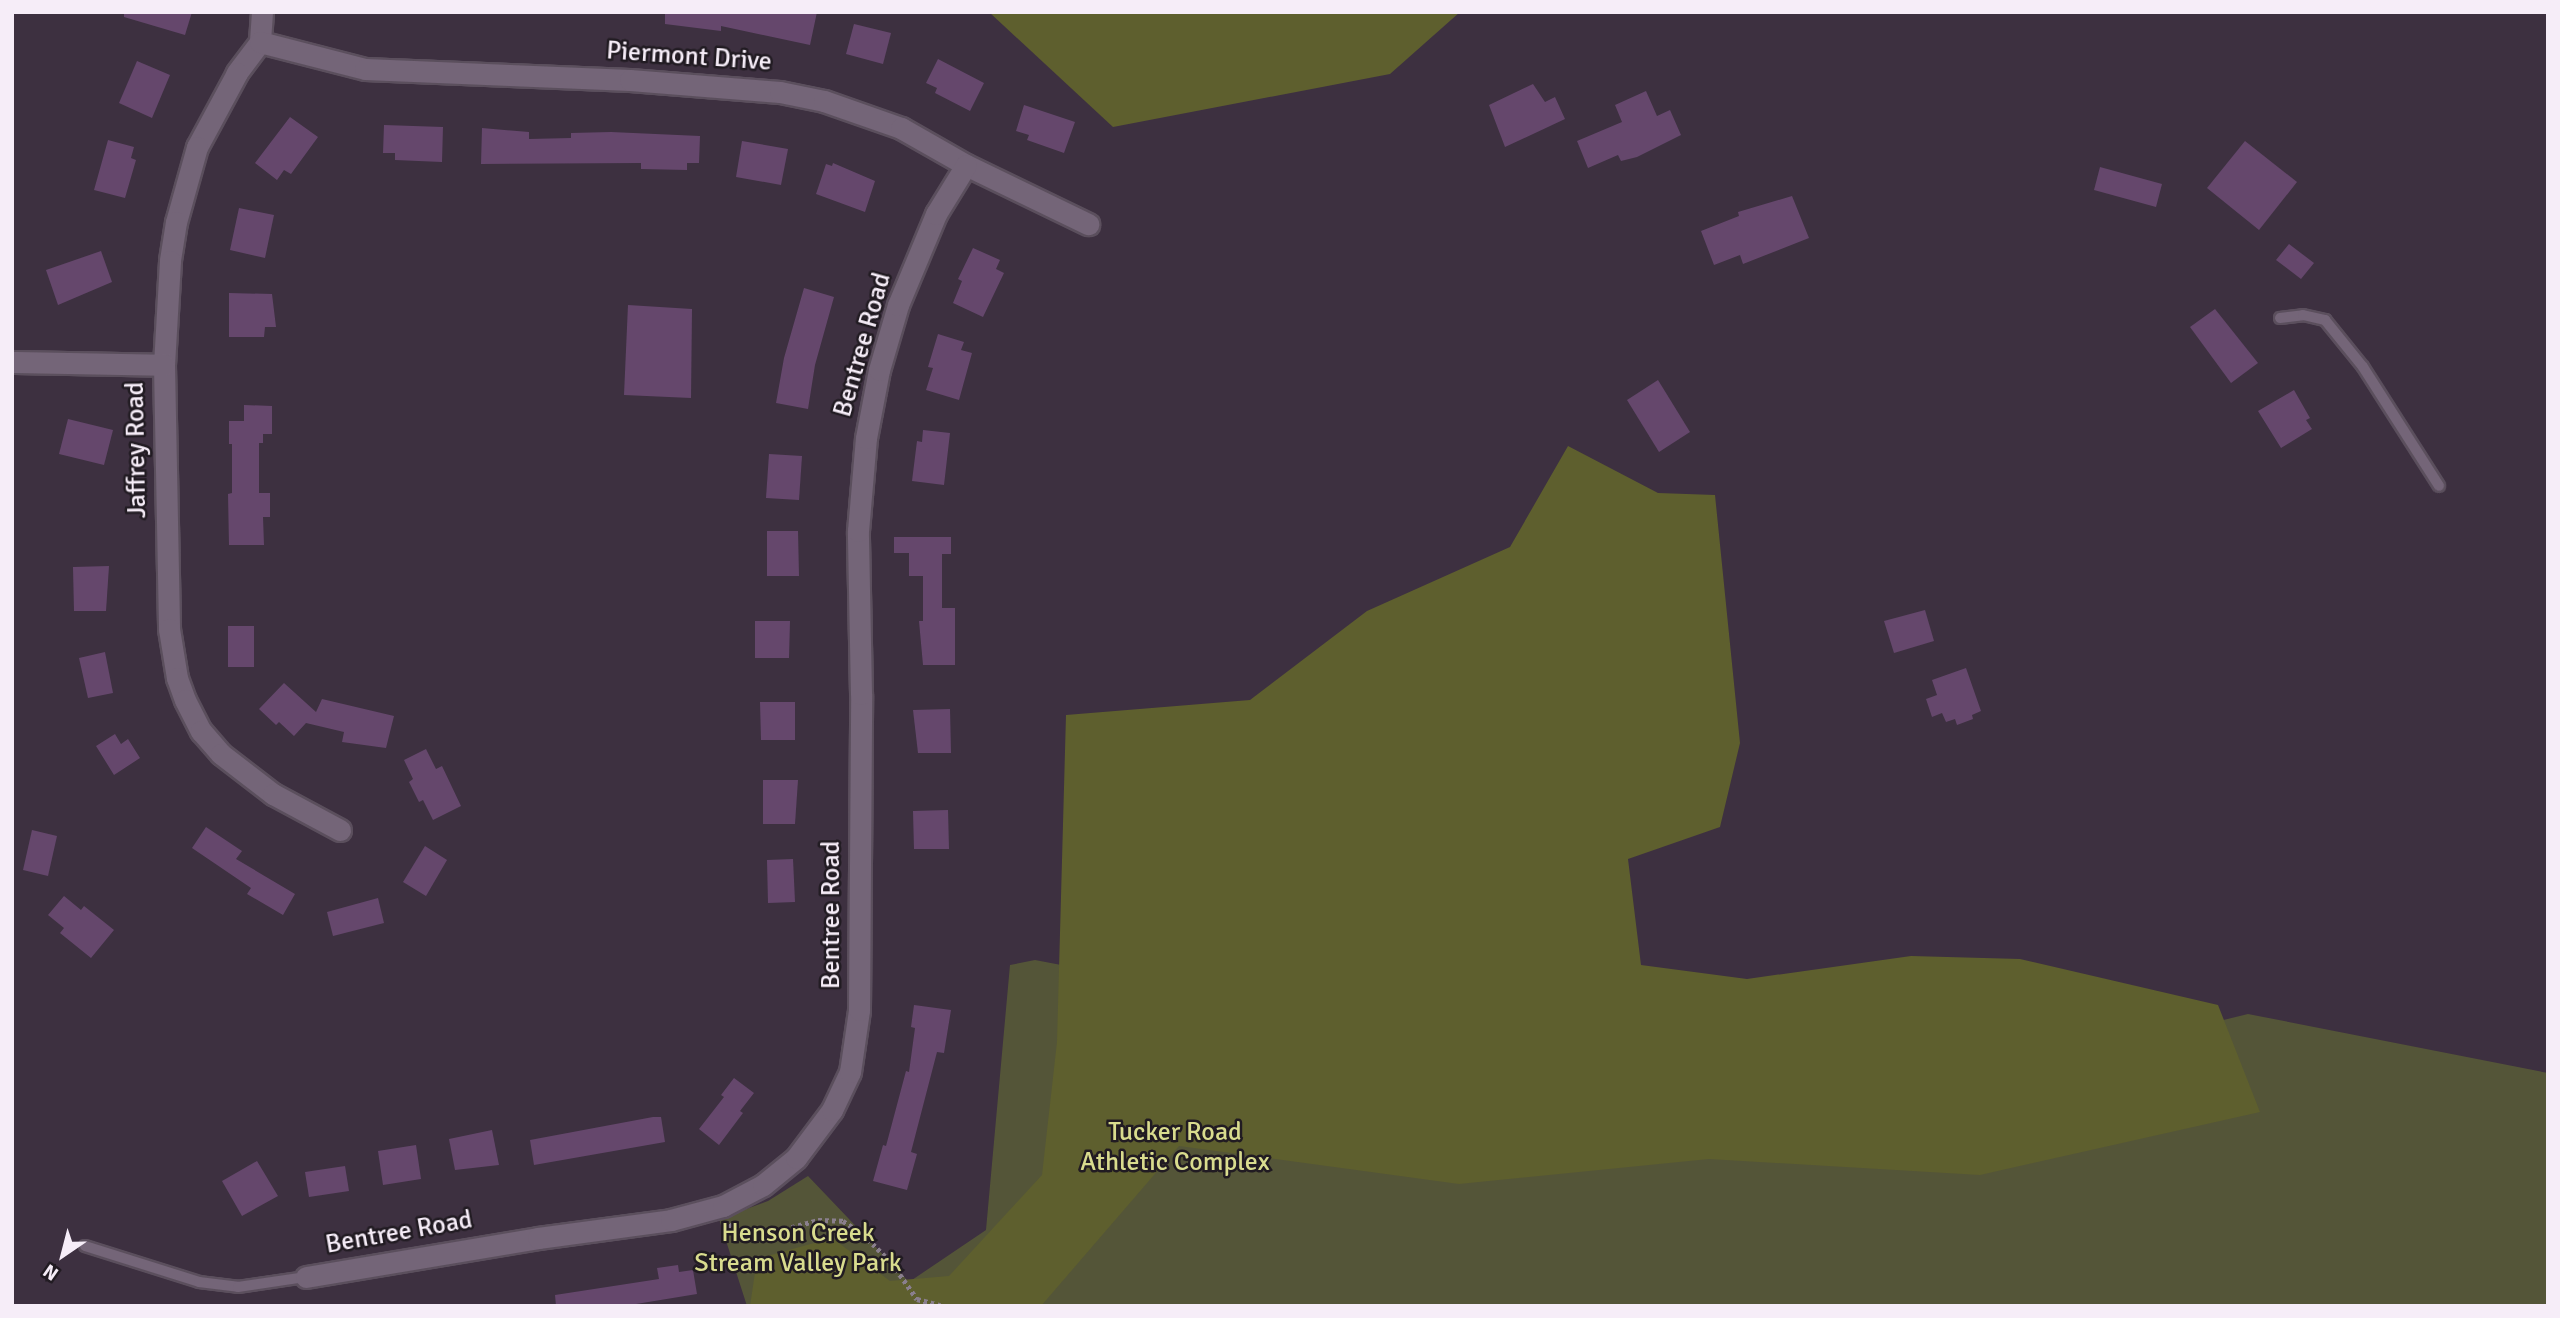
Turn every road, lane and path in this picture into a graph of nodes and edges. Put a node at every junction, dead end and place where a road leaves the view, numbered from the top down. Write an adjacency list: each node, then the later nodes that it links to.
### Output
1 (262, 12): 2 (street)
2 (260, 42): 3 (street, Piermont Drive); 7 (street, Jaffrey Road)
3 (966, 165): 4 (street, Piermont Drive); 10 (street, Bentree Road)
4 (1088, 224)
5 (2280, 318): 8 (lane)
6 (12, 362): 7 (street)
7 (164, 365): 9 (street, Jaffrey Road)
8 (2439, 486)
9 (340, 830)
10 (723, 1206): 12 (street, Bentree Road); 13 (path)
11 (85, 1246): 12 (lane)
12 (306, 1277)
13 (943, 1306)

